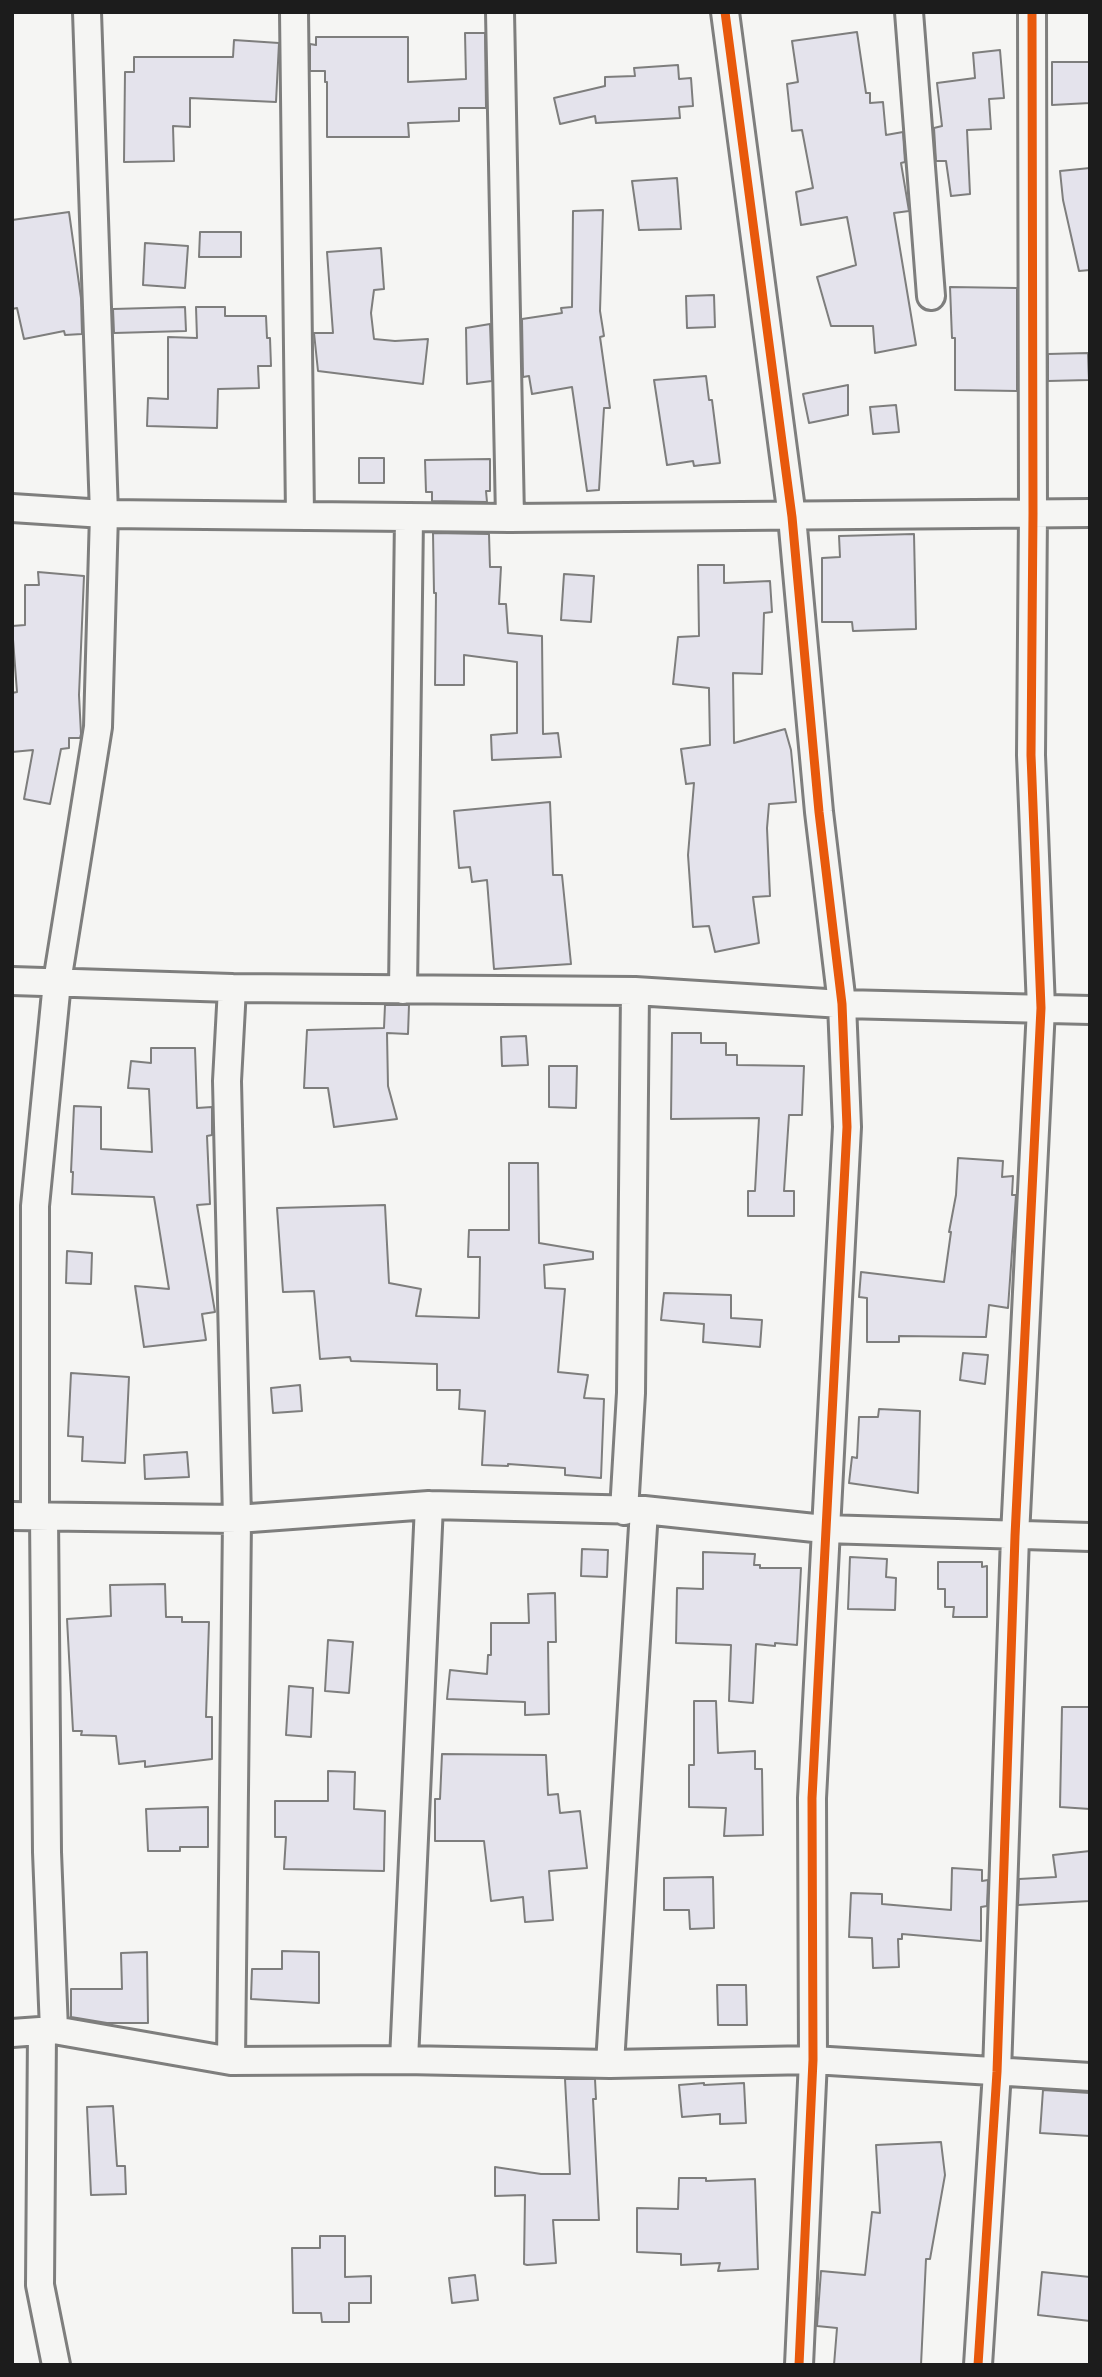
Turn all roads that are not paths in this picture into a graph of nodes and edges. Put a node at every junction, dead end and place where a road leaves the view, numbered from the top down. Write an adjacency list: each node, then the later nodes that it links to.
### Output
1 (87, 12): 11 (street)
2 (294, 12): 12 (street)
3 (500, 12): 15 (street)
4 (725, 12): 14 (street)
5 (909, 12): 7 (street)
6 (1032, 12): 9 (street)
7 (931, 296)
8 (12, 509): 11 (street)
9 (1033, 513): 10 (street); 14 (street); 22 (street)
10 (1090, 513)
11 (104, 514): 12 (street); 17 (street)
12 (300, 516): 13 (street)
13 (409, 517): 15 (street); 19 (street)
14 (792, 517): 15 (street); 21 (street)
15 (510, 518)
16 (12, 981): 17 (street)
17 (57, 982): 18 (street); 26 (street)
18 (232, 988): 19 (street); 27 (street)
19 (403, 990): 20 (street)
20 (635, 991): 21 (street); 25 (street)
21 (842, 1003): 22 (street); 28 (street)
22 (1041, 1008): 23 (street); 29 (street)
23 (1090, 1010)
24 (429, 1505): 25 (street); 27 (street); 33 (street)
25 (634, 1510): 28 (street); 36 (street)
26 (31, 1516): 27 (street); 31 (street)
27 (237, 1518): 35 (street)
28 (824, 1529): 29 (street); 34 (street)
29 (1015, 1536): 30 (street); 37 (street)
30 (1090, 1537)
31 (48, 2031): 32 (street); 35 (street); 39 (street)
32 (12, 2033)
33 (404, 2060): 35 (street); 36 (street)
34 (813, 2060): 36 (street); 37 (street); 40 (street)
35 (231, 2061)
36 (610, 2064)
37 (997, 2071): 38 (street); 41 (street)
38 (1090, 2077)
39 (56, 2365)
40 (799, 2365)
41 (978, 2365)

